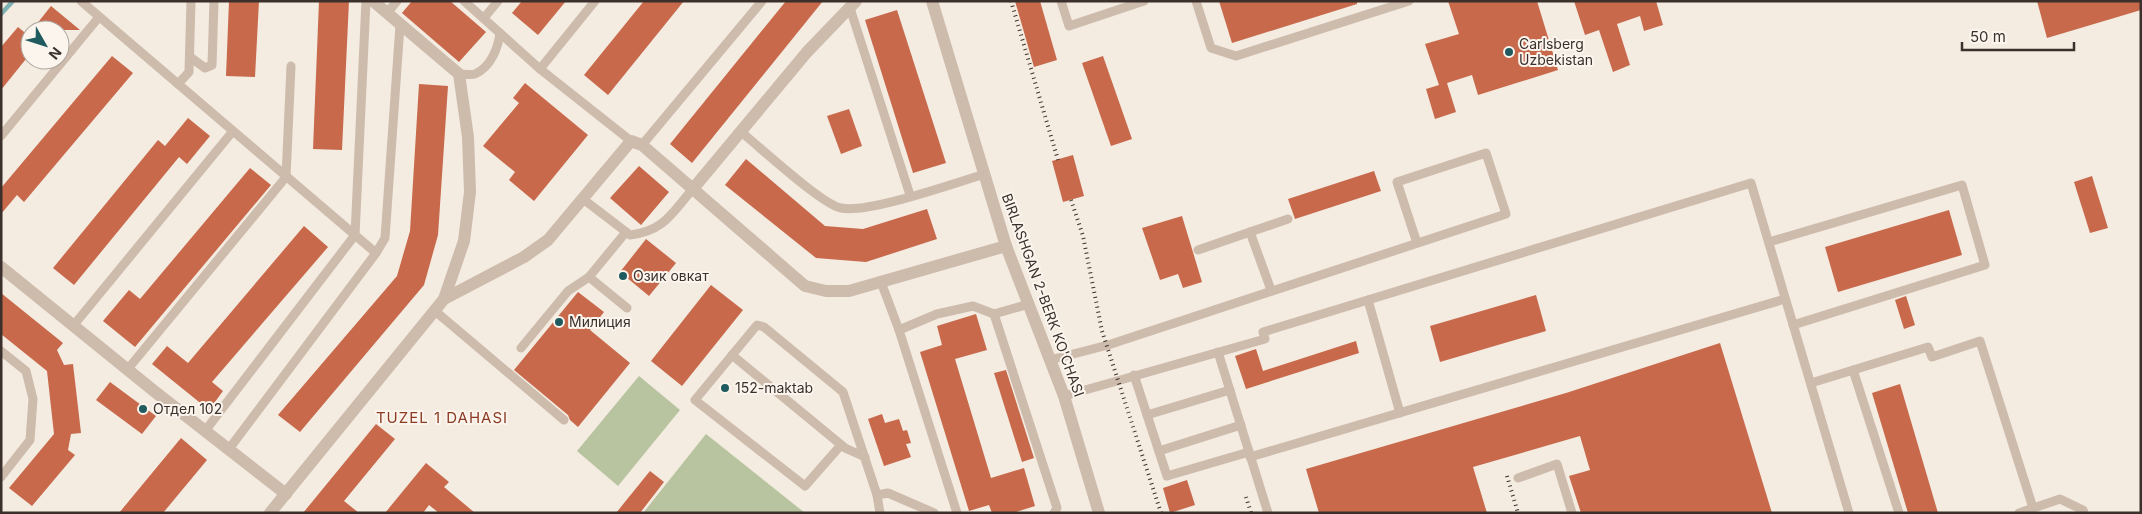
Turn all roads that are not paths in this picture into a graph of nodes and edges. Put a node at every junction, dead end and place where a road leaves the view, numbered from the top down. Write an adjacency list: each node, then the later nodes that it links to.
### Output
1 (81, 1): 18 (lane)
2 (191, 1): 22 (lane)
3 (214, 1): 22 (lane)
4 (366, 1): 39 (lane)
5 (373, 1): 17 (street)
6 (397, 1): 17 (lane)
7 (464, 1): 19 (lane)
8 (498, 1): 19 (lane)
9 (595, 1): 24 (lane)
10 (762, 1): 30 (lane)
11 (932, 1): 31 (street, BIRLASHGAN 2-BERK KO'CHASI)
12 (1061, 1): 13 (lane)
13 (1144, 1)
14 (1196, 1): 15 (lane)
15 (1408, 1)
16 (853, 5): 28 (street); 34 (lane)
17 (387, 13): 20 (street)
18 (99, 17): 26 (lane); 29 (lane)
19 (484, 18): 21 (lane)
20 (400, 25): 25 (street); 44 (lane)
21 (500, 33): 24 (lane); 25 (lane)
22 (190, 57): 26 (lane)
23 (291, 66): 32 (lane)
24 (540, 69): 30 (lane)
25 (458, 74): 50 (street)
26 (178, 84): 27 (lane)
27 (233, 131): 32 (lane); 57 (lane)
28 (741, 132): 33 (street); 34 (lane)
29 (1, 136)
30 (636, 143): 33 (street); 35 (street)
31 (985, 174): 34 (lane); 42 (street, BIRLASHGAN 2-BERK KO'CHASI)
32 (286, 177): 39 (lane); 64 (lane)
33 (692, 190): 37 (lane); 47 (street)
34 (910, 195)
35 (583, 199): 37 (lane); 50 (street)
36 (1288, 219): 38 (lane)
37 (626, 232): 46 (lane)
38 (1250, 232): 43 (lane); 48 (lane)
39 (355, 235): 44 (lane); 74 (lane)
40 (1769, 242): 49 (lane); 51 (lane); 56 (lane)
41 (1417, 243): 41 (lane); 48 (lane)
42 (1006, 246): 47 (street); 52 (street, BIRLASHGAN 2-BERK KO'CHASI)
43 (1198, 250)
44 (376, 253): 76 (lane)
45 (1, 267): 57 (street)
46 (589, 277): 53 (lane); 59 (lane)
47 (881, 282): 58 (lane)
48 (1271, 290): 63 (lane)
49 (1785, 298): 56 (lane); 70 (lane)
50 (444, 299): 54 (street)
51 (1368, 300): 61 (lane); 70 (lane)
52 (1029, 304): 55 (lane); 63 (street, BIRLASHGAN 2-BERK KO'CHASI)
53 (627, 308)
54 (435, 310): 72 (lane); 82 (street)
55 (994, 314): 58 (lane); 89 (lane)
56 (1793, 325): 67 (lane)
57 (73, 326): 64 (street)
58 (899, 330): 88 (lane)
59 (522, 348)
60 (1, 351): 80 (lane)
61 (1218, 352): 66 (lane); 68 (lane)
62 (732, 355): 75 (lane); 75 (lane); 79 (lane)
63 (1050, 360): 69 (street, BIRLASHGAN 2-BERK KO'CHASI)
64 (128, 370): 74 (street)
65 (1853, 370): 67 (lane); 84 (lane); 94 (lane)
66 (1134, 375): 69 (lane); 71 (lane)
67 (1810, 383): 93 (lane)
68 (1230, 390): 71 (lane); 73 (lane)
69 (1064, 396): 90 (street, BIRLASHGAN 2-BERK KO'CHASI)
70 (1400, 413): 78 (lane)
71 (1147, 415): 77 (lane)
72 (564, 420)
73 (1241, 426): 77 (lane); 78 (lane)
74 (205, 431): 76 (street)
75 (841, 445): 79 (lane)
76 (229, 449): 82 (street)
77 (1159, 451): 78 (lane)
78 (1250, 454): 91 (lane)
79 (865, 458): 83 (lane)
80 (1, 477)
81 (1518, 478): 92 (lane)
82 (286, 494): 85 (street)
83 (877, 496): 86 (lane); 87 (lane)
84 (2033, 508): 95 (lane); 96 (lane)
85 (270, 513)
86 (880, 513)
87 (934, 513)
88 (957, 513)
89 (1054, 513)
90 (1099, 513)
91 (1268, 513)
92 (1572, 513)
93 (1849, 513)
94 (1899, 513)
95 (2019, 513)
96 (2084, 513)

